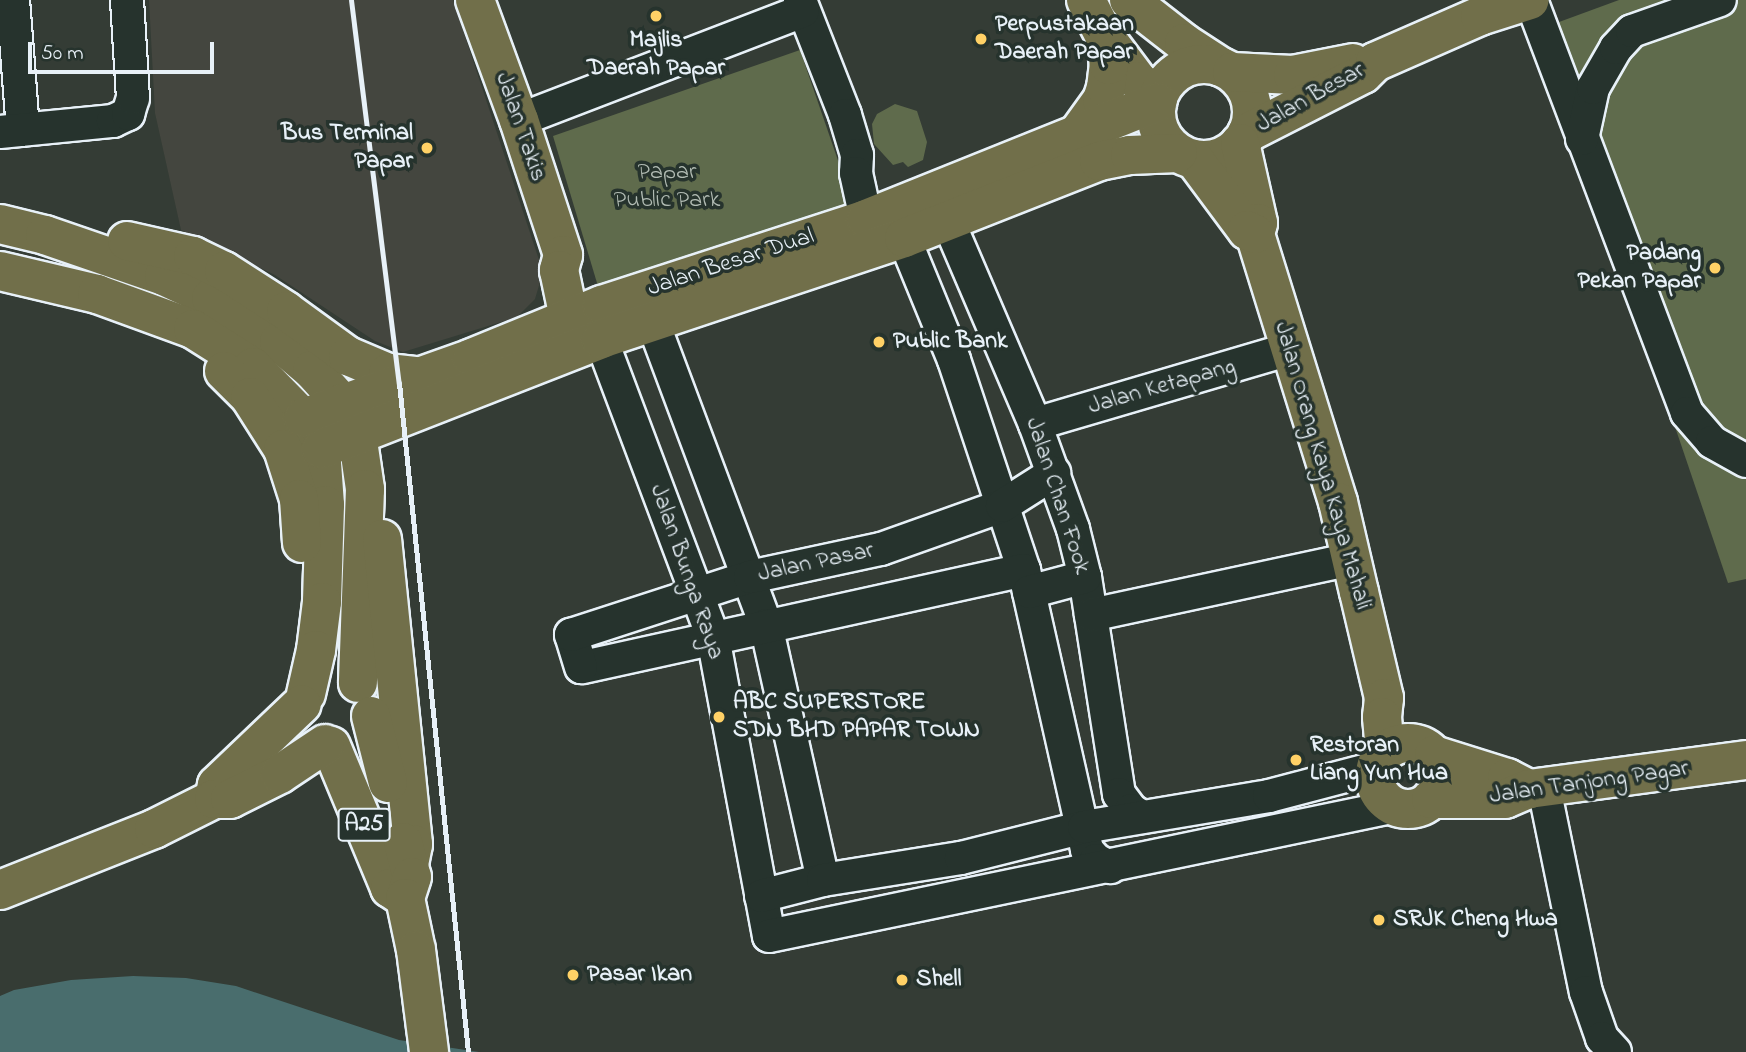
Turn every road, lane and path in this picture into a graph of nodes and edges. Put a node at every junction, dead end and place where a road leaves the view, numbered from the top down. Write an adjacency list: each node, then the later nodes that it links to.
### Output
1 (13, 0): 14 (street)
2 (127, 0): 14 (street)
3 (475, 0): 13 (main road, Jalan Takis)
4 (1086, 0): 9 (main road)
5 (1129, 0): 11 (main road)
6 (1531, 0): 10 (main road, Jalan Besar); 17 (street)
7 (1720, 0): 17 (street)
8 (802, 6): 13 (street); 19 (street)
9 (1105, 37): 12 (main road); 15 (main road)
10 (1376, 62): 11 (main road, Jalan Besar); 16 (main road, Jalan Besar)
11 (1226, 69): 12 (main road); 16 (main road)
12 (1158, 99): 15 (main road, Jalan Besar Dual); 18 (main road)
13 (519, 120): 27 (main road, Jalan Takis)
14 (12, 131)
15 (1076, 136): 19 (main road, Jalan Besar Dual)
16 (1244, 138): 18 (main road); 22 (main road, Jalan Orang Kaya Kaya Mahali)
17 (1582, 139): 33 (street)
18 (1186, 156): 20 (main road, Jalan Besar Dual); 22 (main road, Jalan Orang Kaya Kaya Mahali)
19 (889, 221): 20 (main road, Jalan Besar Dual); 26 (main road, Jalan Besar Dual); 27 (main road, Jalan Besar Dual); 34 (street)
20 (947, 221): 32 (street, Jalan Chan Fook)
21 (0, 224): 23 (main road)
22 (1255, 234): 28 (main road, Jalan Orang Kaya Kaya Mahali)
23 (45, 235): 29 (main road); 30 (main road)
24 (0, 271): 25 (main road)
25 (152, 312): 31 (main road); 43 (main road)
26 (652, 320): 27 (main road, Jalan Besar Dual); 36 (street)
27 (591, 321): 29 (main road, Jalan Besar Dual); 39 (street, Jalan Bunga Raya)
28 (1292, 357): 32 (street, Jalan Ketapang); 35 (main road, Jalan Orang Kaya Kaya Mahali)
29 (425, 389): 30 (main road, Jalan Besar Dual); 56 (main road)
30 (350, 419): 31 (main road, Jalan Besar Dual); 45 (main road)
31 (312, 433): 43 (main road)
32 (1044, 447): 34 (street, Jalan Pasar); 37 (street, Jalan Chan Fook)
33 (1746, 461)
34 (1002, 506): 36 (street, Jalan Pasar); 38 (street)
35 (1352, 559): 40 (street); 47 (main road, Jalan Orang Kaya Kaya Mahali)
36 (750, 577): 39 (street, Jalan Pasar); 41 (street)
37 (1085, 578): 38 (street, Jalan Pasar); 40 (street, Jalan Chan Fook)
38 (1027, 581): 41 (street, Jalan Pasar); 53 (street)
39 (698, 595): 42 (street, Jalan Bunga Raya); 42 (street, Jalan Pasar)
40 (1091, 615): 52 (street, Jalan Chan Fook)
41 (766, 625): 42 (street, Jalan Pasar); 55 (street)
42 (713, 637): 58 (street, Jalan Bunga Raya)
43 (318, 641): 44 (main road)
44 (304, 699): 45 (main road); 46 (main road); 50 (main road)
45 (365, 699): 46 (main road); 56 (main road, A25)
46 (328, 745): 50 (main road); 56 (main road, A25)
47 (1403, 755): 49 (main road); 51 (main road); 51 (main road); 52 (street)
48 (1746, 760): 49 (main road, Jalan Tanjong Pagar)
49 (1537, 789): 51 (main road, Jalan Tanjong Pagar); 60 (street)
50 (214, 799): 57 (main road)
51 (1414, 802): 54 (street)
52 (1142, 817): 53 (street)
53 (1084, 827): 54 (street); 55 (street)
54 (1110, 867): 58 (street, Jalan Bunga Raya)
55 (823, 880): 58 (street)
56 (407, 881): 59 (main road, A25)
57 (0, 890)
58 (761, 896)
59 (429, 1052)
60 (1615, 1052)

